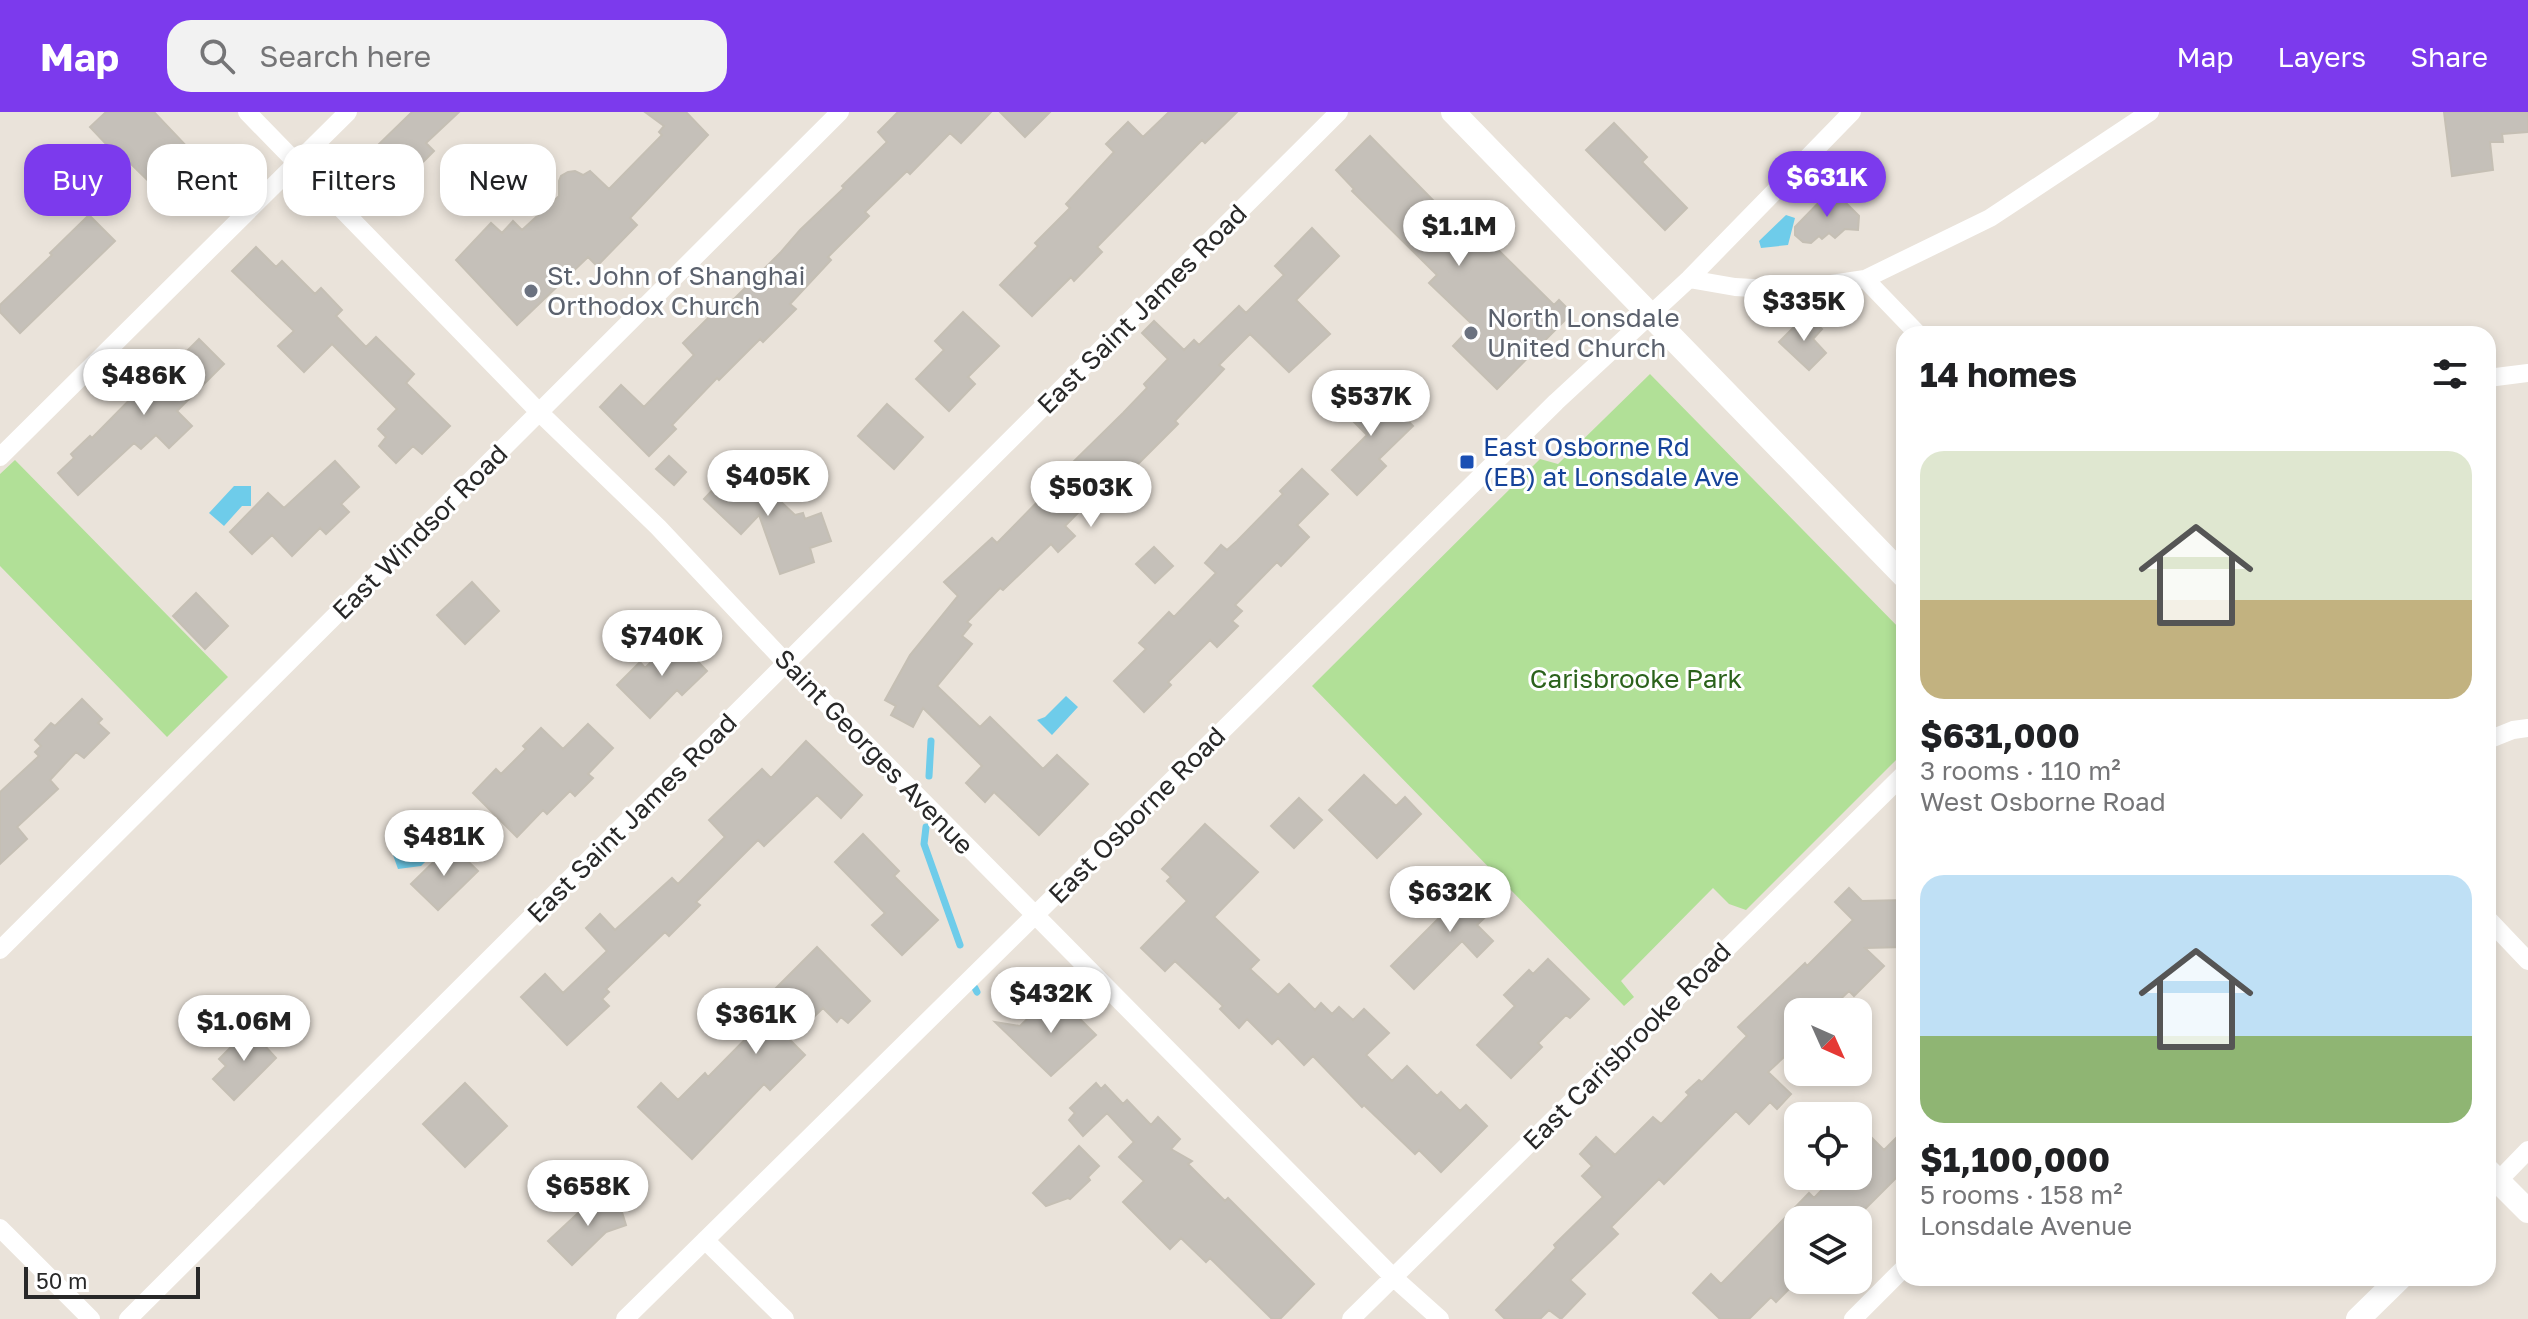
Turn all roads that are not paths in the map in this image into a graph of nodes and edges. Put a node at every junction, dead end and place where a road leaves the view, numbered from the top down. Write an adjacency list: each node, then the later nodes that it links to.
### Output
1 (247, 112): 9 (street, Saint Georges Avenue)
2 (348, 112): 8 (street)
3 (840, 112): 18 (street, East Windsor Road)
4 (1339, 112): 21 (street, East Saint James Road)
5 (1453, 112): 14 (street)
6 (1852, 112): 12 (street, East Osborne Road)
7 (2150, 112): 13 (street)
8 (317, 144)
9 (283, 149)
10 (283, 178): 19 (street)
11 (348, 216): 18 (street, Saint Georges Avenue)
12 (1689, 279): 13 (street); 14 (street, East Osborne Road)
13 (1865, 279): 15 (street)
14 (1651, 314): 20 (street); 25 (street, East Osborne Road)
15 (1910, 326)
16 (2528, 373): 17 (street)
17 (2496, 377)
18 (540, 413): 21 (street, Saint Georges Avenue); 27 (street, East Windsor Road)
19 (0, 457)
20 (1896, 568)
21 (787, 664): 25 (street, Saint Georges Avenue); 39 (street, East Saint James Road)
22 (2528, 728): 23 (street)
23 (2496, 737)
24 (1896, 782): 36 (street, East Carisbrooke Road)
25 (1034, 915): 34 (street, East Osborne Road); 36 (street, Saint Georges Avenue)
26 (2496, 927): 28 (street)
27 (0, 950)
28 (2528, 961)
29 (2528, 1150): 30 (street)
30 (2496, 1177)
31 (2496, 1185): 32 (street)
32 (2528, 1211)
33 (0, 1228): 38 (street)
34 (705, 1240): 40 (street, East Osborne Road); 41 (street)
35 (1896, 1276): 44 (street)
36 (1393, 1277): 42 (street, East Carisbrooke Road); 43 (street, Saint Georges Avenue)
37 (2392, 1286): 45 (street)
38 (91, 1319)
39 (128, 1319)
40 (625, 1319)
41 (785, 1319)
42 (1351, 1319)
43 (1440, 1319)
44 (1853, 1319)
45 (2358, 1319)

